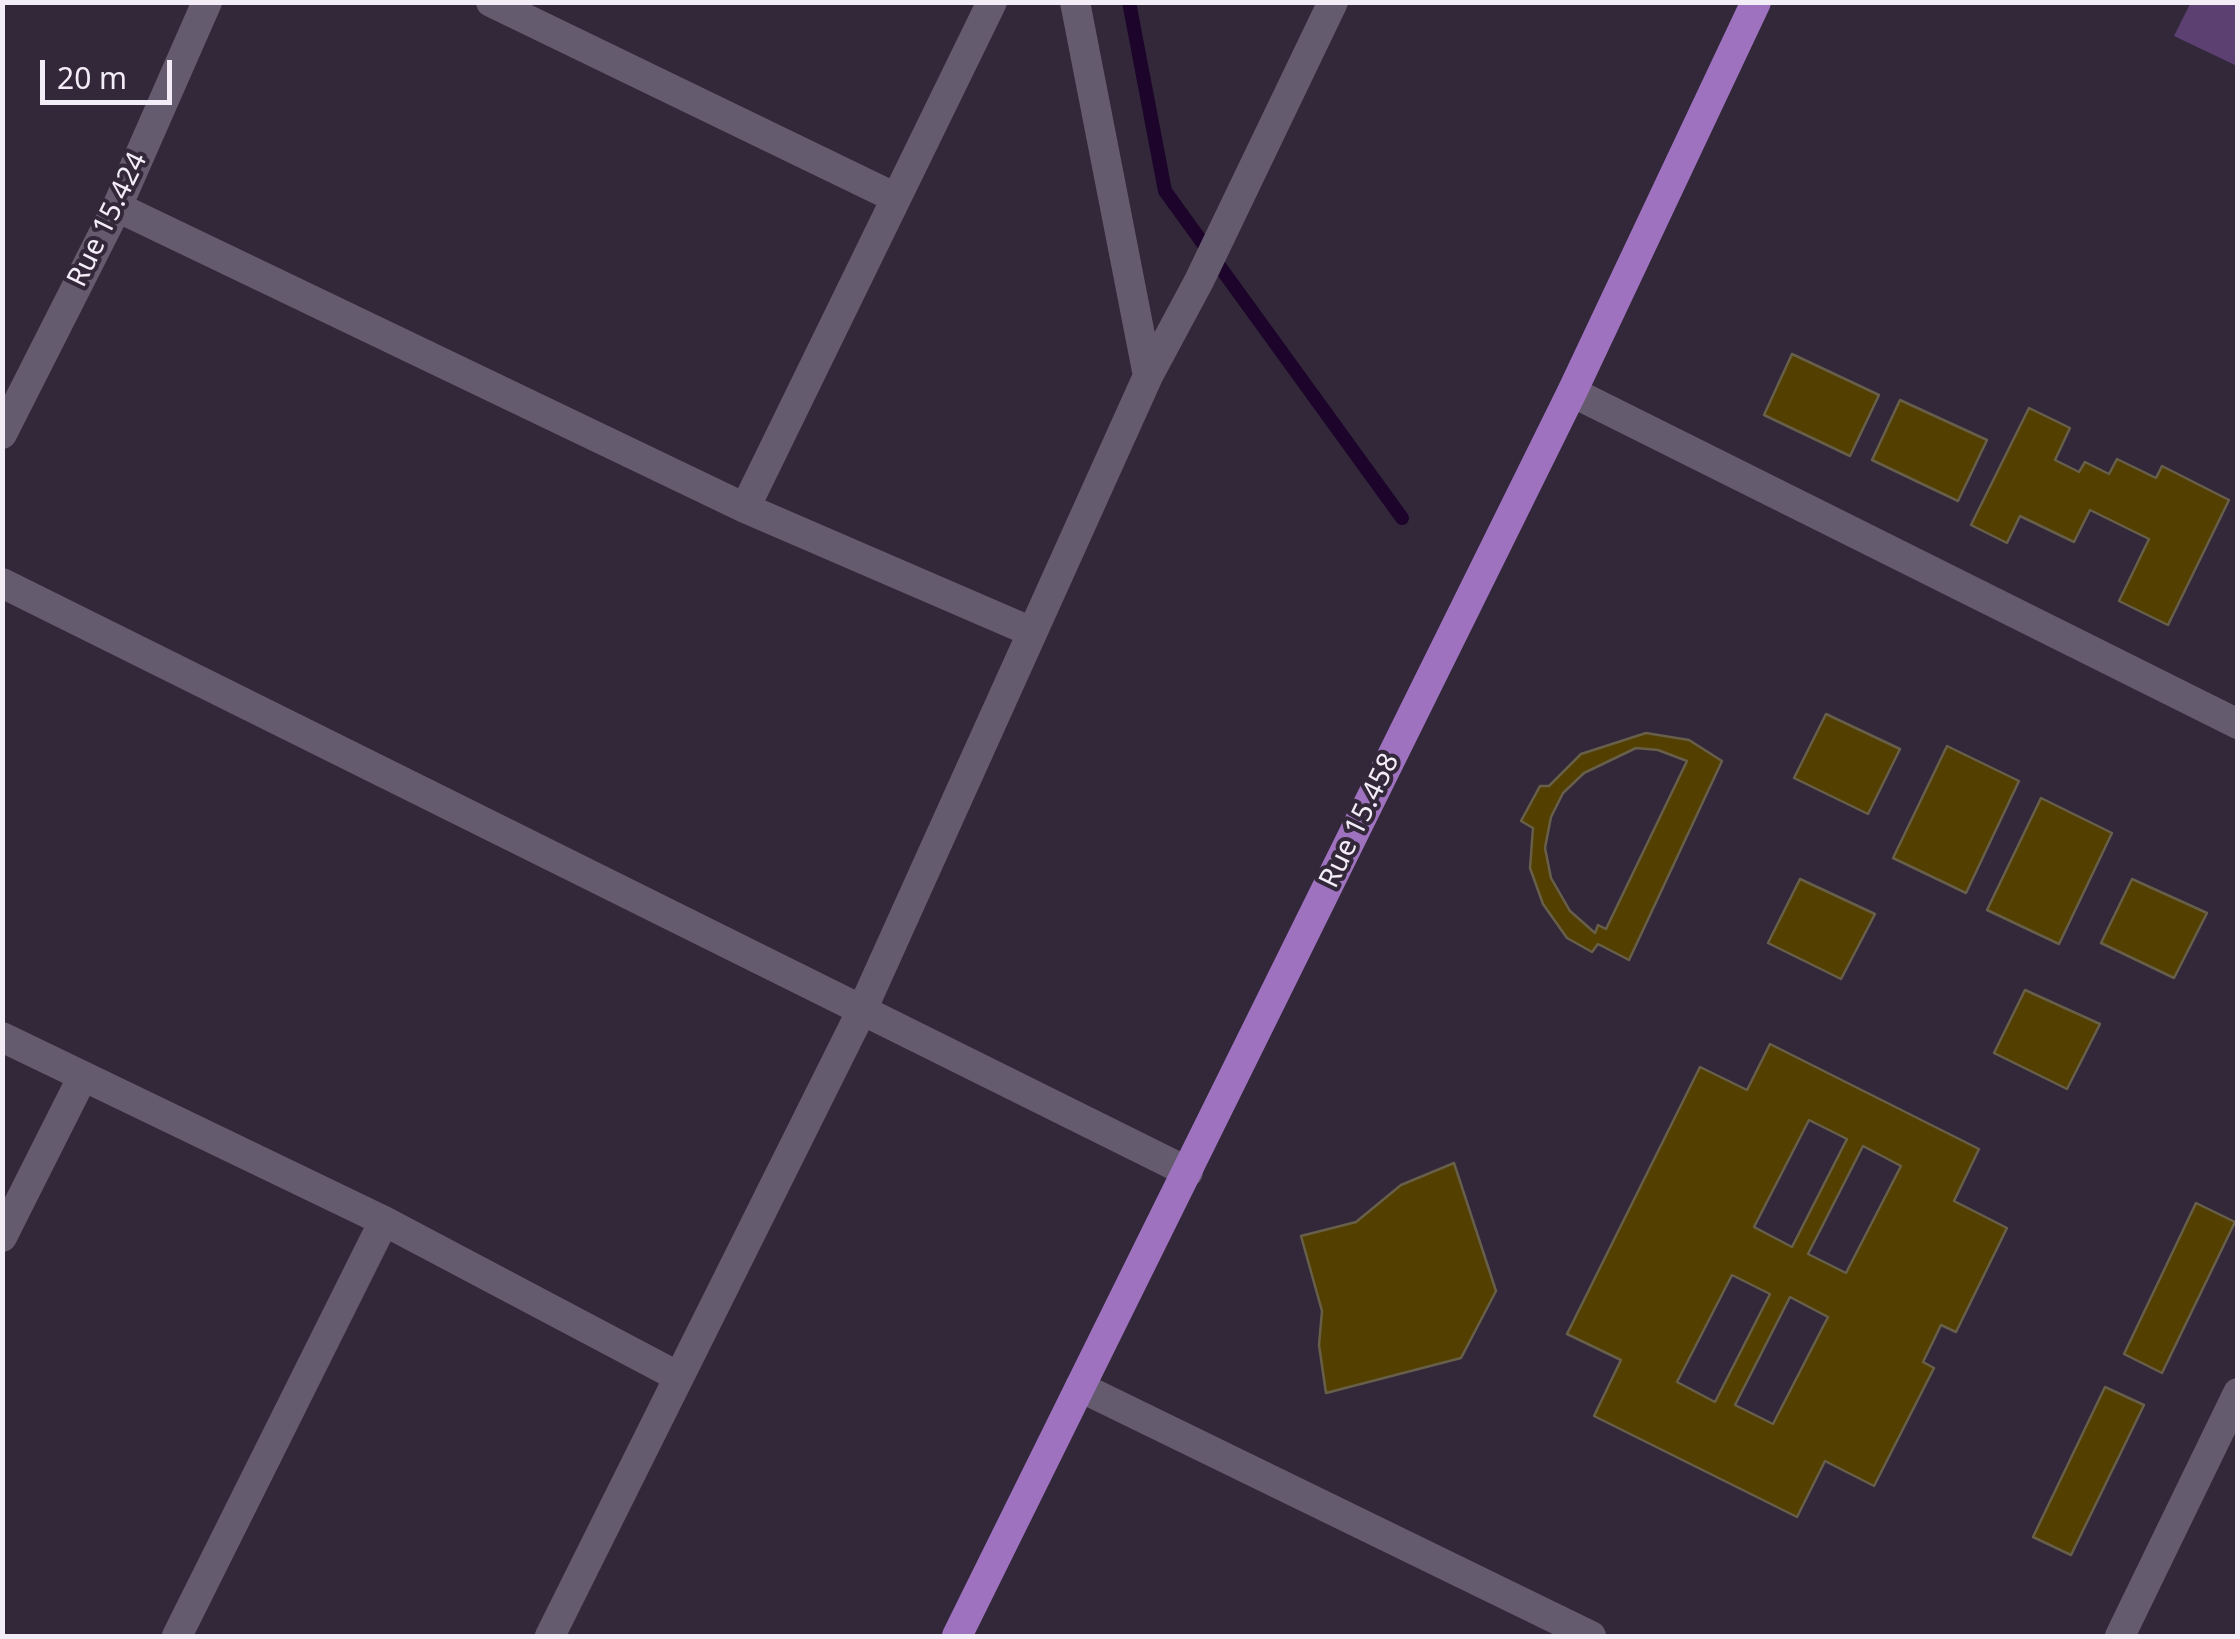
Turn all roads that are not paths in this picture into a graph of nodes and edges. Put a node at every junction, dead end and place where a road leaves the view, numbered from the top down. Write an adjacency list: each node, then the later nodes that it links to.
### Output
1 (207, 2): 8 (street, Rue 15.424)
2 (492, 2): 7 (street)
3 (992, 2): 7 (street)
4 (1074, 2): 9 (street)
5 (1333, 2): 9 (street)
6 (1756, 2): 10 (main road, Rue 15.458)
7 (896, 198): 12 (street)
8 (117, 207): 11 (street, Rue 15.424); 12 (street)
9 (1148, 376): 14 (street)
10 (1572, 392): 15 (street); 19 (main road, Rue 15.458)
11 (2, 434)
12 (746, 508): 14 (street)
13 (2, 583): 16 (street)
14 (1032, 632): 16 (street)
15 (2238, 724)
16 (862, 1010): 19 (street); 22 (street)
17 (2, 1037): 18 (street)
18 (82, 1078): 20 (street); 21 (street)
19 (1188, 1172): 23 (main road, Rue 15.458)
20 (384, 1221): 22 (street); 25 (street)
21 (2, 1237)
22 (679, 1377): 26 (street)
23 (1080, 1387): 27 (main road, Rue 15.458); 28 (street)
24 (2238, 1393): 29 (street)
25 (177, 1636)
26 (550, 1636)
27 (958, 1636)
28 (1591, 1636)
29 (2120, 1636)

